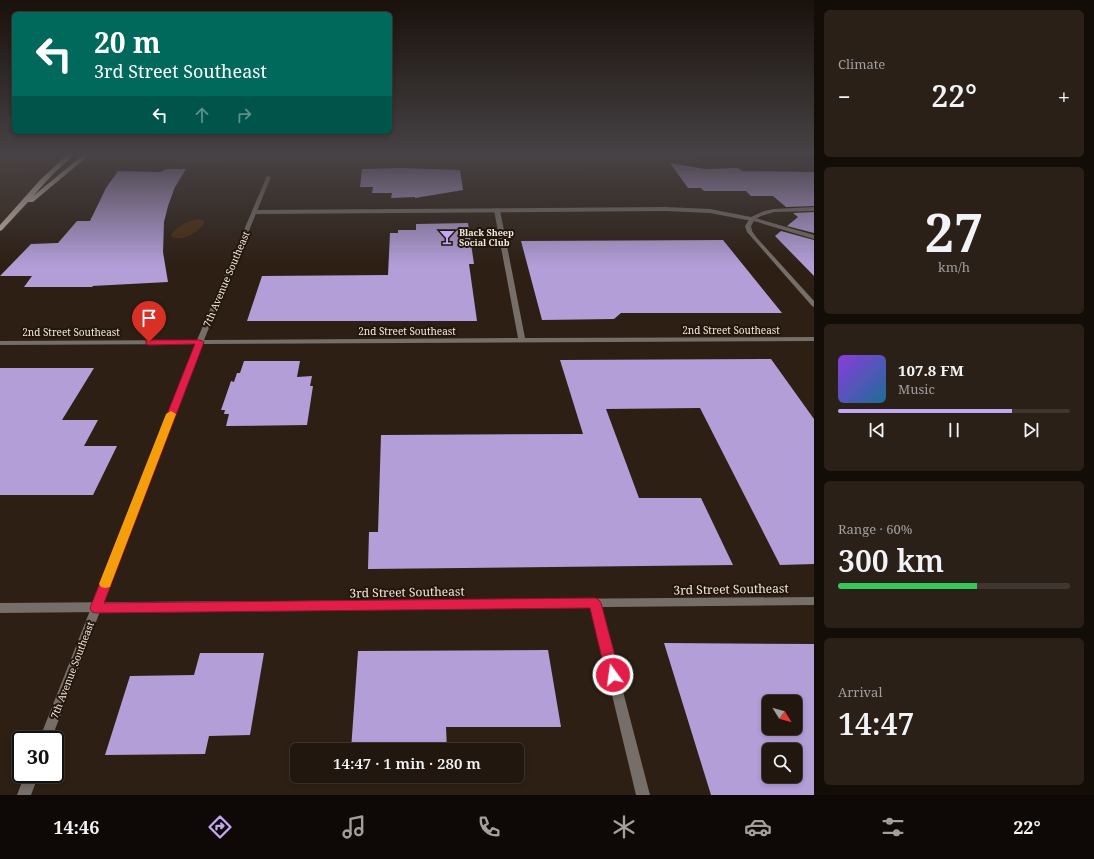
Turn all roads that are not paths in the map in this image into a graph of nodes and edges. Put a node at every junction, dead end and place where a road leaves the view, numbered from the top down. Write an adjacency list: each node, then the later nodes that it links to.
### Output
1 (33, 192): 7 (main road)
2 (43, 192): 7 (main road)
3 (263, 192): 6 (street, 7th Avenue Southeast)
4 (814, 209): 8 (street)
5 (498, 210): 6 (street); 8 (street); 12 (street)
6 (254, 212): 15 (street, 7th Avenue Southeast)
7 (15, 214): 9 (main road)
8 (752, 219): 10 (street); 11 (street)
9 (0, 229)
10 (814, 237)
11 (814, 305)
12 (522, 340): 13 (street, 2nd Street Southeast); 15 (street, 2nd Street Southeast)
13 (814, 340)
14 (0, 342): 15 (street, 2nd Street Southeast)
15 (200, 342): 19 (street, 7th Avenue Southeast)
16 (814, 601): 17 (street, 3rd Street Southeast)
17 (595, 603): 19 (street, 3rd Street Southeast); 23 (street)
18 (0, 608): 19 (street, 3rd Street Southeast)
19 (96, 608): 20 (street, 7th Avenue Southeast)
20 (48, 731)
21 (29, 783): 22 (street)
22 (24, 795)
23 (643, 795)

